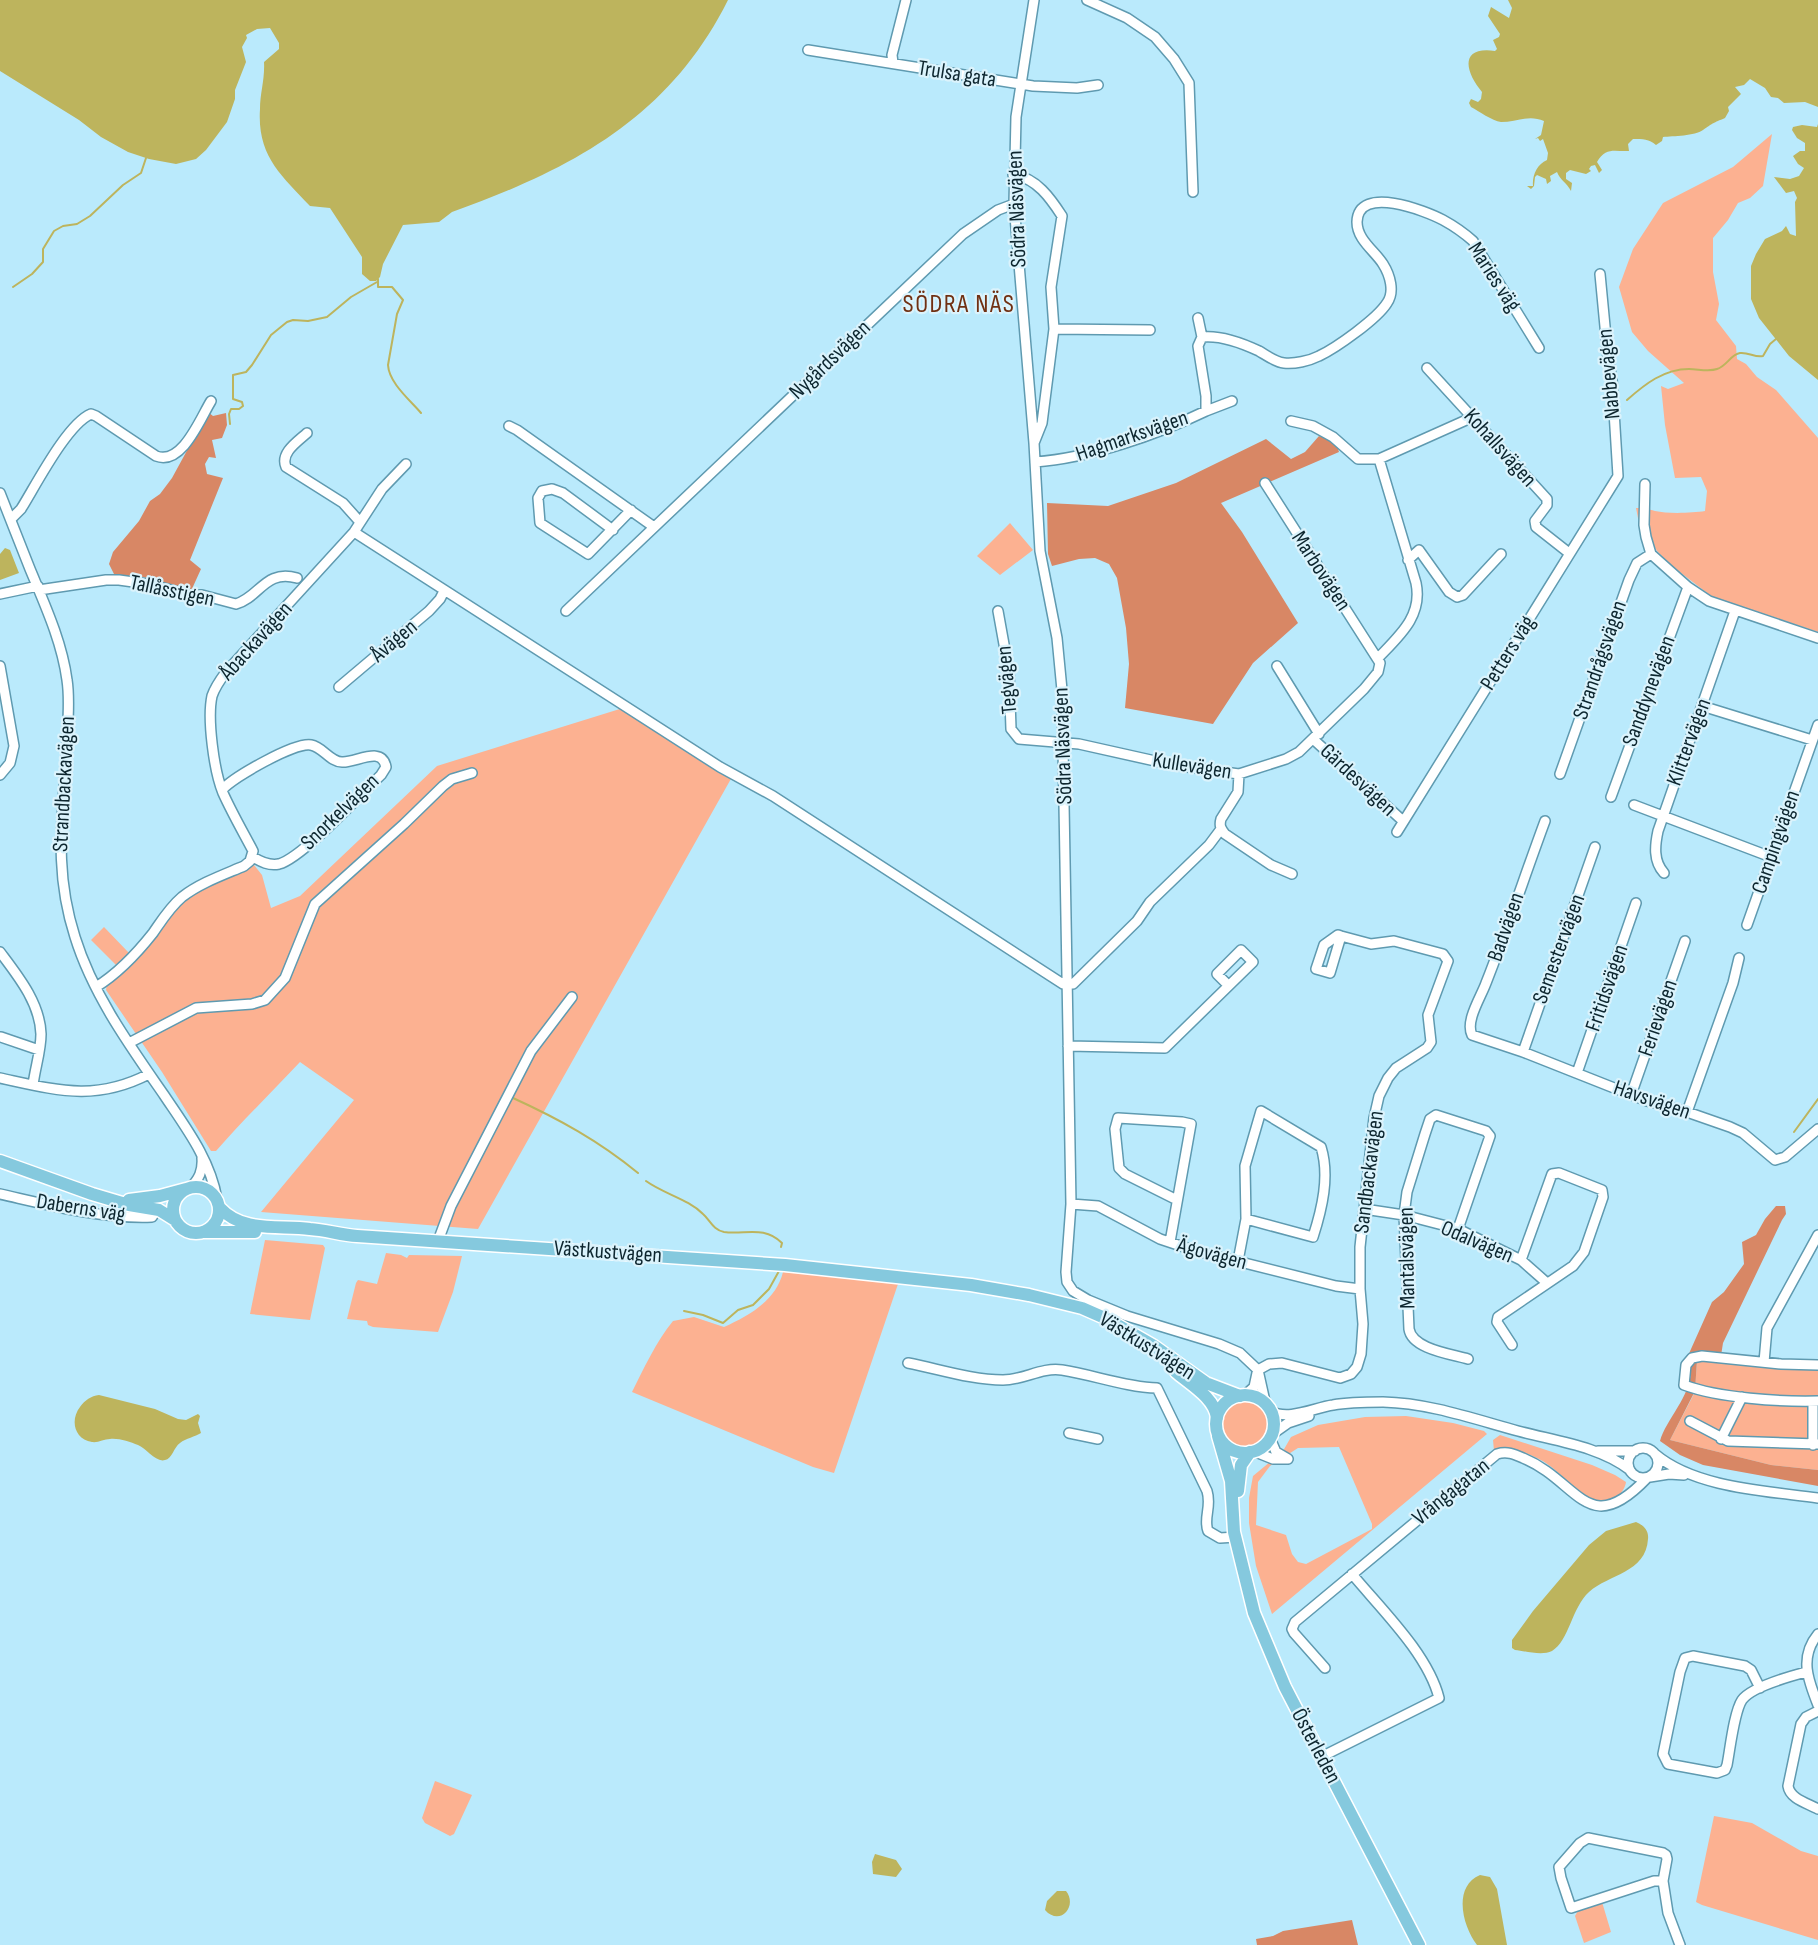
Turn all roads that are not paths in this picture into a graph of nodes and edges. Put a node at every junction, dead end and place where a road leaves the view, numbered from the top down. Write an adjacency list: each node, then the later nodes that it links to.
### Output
1 (906, 0): 5 (street, Trulsa gata)
2 (1034, 0): 6 (street, Södra Näsvägen)
3 (1087, 0): 9 (street)
4 (808, 50): 5 (street, Trulsa gata)
5 (893, 63): 6 (street, Trulsa gata)
6 (1020, 84): 7 (street, Trulsa gata); 8 (street, Södra Näsvägen)
7 (1098, 85)
8 (1013, 175): 10 (street, Södra Näsvägen); 13 (street)
9 (1193, 192)
10 (1014, 204): 25 (street, Södra Näsvägen); 36 (street, Nygårdsvägen)
11 (1600, 274): 29 (street, Nabbevägen)
12 (1198, 318): 15 (street, Hagmarksvägen)
13 (1054, 329): 14 (street); 25 (street)
14 (1150, 330)
15 (1202, 337): 16 (street, Maries väg); 20 (street, Hagmarksvägen)
16 (1539, 348)
17 (1427, 368): 21 (street, Kohallsvägen)
18 (211, 400): 34 (street)
19 (1232, 401): 20 (street)
20 (1206, 411): 27 (street, Hagmarksvägen)
21 (1473, 417): 26 (street); 39 (street, Kohallsvägen)
22 (1291, 421): 26 (street)
23 (509, 426): 33 (street)
24 (307, 433): 35 (street)
25 (1034, 443): 27 (street, Södra Näsvägen)
26 (1379, 459): 42 (street)
27 (1035, 462): 60 (street, Södra Näsvägen)
28 (406, 464): 35 (street, Åbackavägen)
29 (1618, 473): 39 (street, Petters väg)
30 (1265, 483): 52 (street, Marbovägen)
31 (1645, 484): 41 (street)
32 (1, 498): 34 (street, Strandbackavägen)
33 (631, 510): 36 (street); 37 (street)
34 (10, 519): 45 (street, Strandbackavägen)
35 (360, 522): 38 (street, Åbackavägen)
36 (654, 527): 48 (street, Nygårdsvägen)
37 (613, 530): 37 (street)
38 (354, 532): 46 (street); 65 (street, Åbackavägen)
39 (1569, 553): 69 (street, Petters väg)
40 (1501, 554): 42 (street)
41 (1651, 554): 44 (street); 63 (street, Strandrågsvägen)
42 (1408, 560): 52 (street)
43 (297, 578): 45 (street, Tallåsstigen)
44 (1688, 587): 50 (street); 66 (street, Sanddynevägen)
45 (38, 588): 47 (street, Tallåsstigen); 86 (street, Strandbackavägen)
46 (444, 591): 55 (street, Åvägen); 84 (street)
47 (0, 594)
48 (566, 611)
49 (998, 611): 60 (street, Tegvägen)
50 (1735, 611): 51 (street); 56 (street, Klittervägen)
51 (1818, 638)
52 (1378, 658): 58 (street, Kullevägen)
53 (0, 666): 64 (street)
54 (1277, 666): 58 (street, Gärdesvägen)
55 (339, 687)
56 (1701, 706): 59 (street); 68 (street, Klittervägen)
57 (1818, 725): 59 (street, Campingvägen)
58 (1316, 737): 62 (street, Kullevägen); 69 (street, Gärdesvägen)
59 (1812, 740): 74 (street, Campingvägen)
60 (1062, 742): 62 (street, Kullevägen); 84 (street, Södra Näsvägen)
61 (472, 773): 90 (street)
62 (1239, 774): 71 (street)
63 (1560, 774)
64 (0, 775)
65 (222, 790): 75 (street, Åbackavägen); 75 (street, Snorkelvägen)
66 (1611, 796)
67 (1634, 805): 68 (street)
68 (1663, 814): 74 (street); 76 (street, Klittervägen)
69 (1403, 821): 72 (street, Petters väg)
70 (1545, 821): 88 (street, Badvägen)
71 (1221, 829): 77 (street); 84 (street)
72 (1397, 832)
73 (1595, 847): 93 (street, Semestervägen)
74 (1771, 856): 79 (street, Campingvägen)
75 (253, 857): 86 (street)
76 (1664, 873)
77 (1292, 874)
78 (1636, 903): 94 (street, Fritidsvägen)
79 (1747, 925)
80 (1341, 936): 110 (street, Sandbackavägen)
81 (1685, 941): 98 (street, Ferievägen)
82 (0, 952): 92 (street)
83 (1739, 958): 99 (street)
84 (1067, 985): 91 (street, Södra Näsvägen)
85 (1228, 985): 91 (street)
86 (96, 987): 90 (street, Strandbackavägen)
87 (572, 997): 118 (street)
88 (1471, 1033): 93 (street, Havsvägen)
89 (0, 1037): 92 (street)
90 (129, 1043): 95 (street, Strandbackavägen)
91 (1068, 1046): 108 (street, Södra Näsvägen)
92 (39, 1050): 97 (street)
93 (1522, 1052): 94 (street, Havsvägen)
94 (1577, 1073): 98 (street, Havsvägen)
95 (149, 1074): 97 (street); 101 (street, Strandbackavägen)
96 (0, 1078): 97 (street)
97 (33, 1085)
98 (1631, 1095): 99 (street, Havsvägen)
99 (1687, 1112): 100 (street, Havsvägen)
100 (1818, 1129)
101 (201, 1153): 103 (street); 107 (street, Strandbackavägen)
102 (0, 1161): 105 (main road, Västkustvägen)
103 (188, 1189): 105 (main road, Västkustvägen); 107 (main road, Västkustvägen); 113 (main road)
104 (0, 1194): 109 (street, Daberns väg)
105 (118, 1200): 109 (main road, Västkustvägen)
106 (1177, 1200): 106 (street); 119 (street)
107 (218, 1204): 115 (main road); 116 (main road, Västkustvägen)
108 (1071, 1204): 119 (street, Ägovägen); 130 (street, Södra Näsvägen)
109 (157, 1209): 113 (main road, Västkustvägen)
110 (1364, 1209): 111 (street, Odalvägen); 124 (street, Sandbackavägen)
111 (1404, 1215): 114 (street, Odalvägen); 114 (street, Mantalsvägen); 126 (street, Mantalsvägen)
112 (1246, 1219): 112 (street); 121 (street)
113 (175, 1220): 115 (main road, Västkustvägen)
114 (1458, 1229): 120 (street, Odalvägen)
115 (205, 1232): 116 (main road, Västkustvägen)
116 (341, 1235): 118 (main road, Västkustvägen)
117 (1818, 1235): 127 (street)
118 (438, 1241): 122 (main road, Västkustvägen)
119 (1170, 1242): 121 (street, Ägovägen)
120 (1521, 1260): 123 (street, Odalvägen); 123 (street)
121 (1238, 1261): 124 (street, Ägovägen)
122 (875, 1274): 131 (main road, Västkustvägen); 136 (main road, Västkustvägen)
123 (1547, 1283): 125 (street)
124 (1360, 1289): 130 (street, Sandbackavägen)
125 (1512, 1345)
126 (1468, 1359)
127 (1764, 1362): 129 (street); 132 (street)
128 (908, 1363): 153 (street)
129 (1818, 1365)
130 (1258, 1370): 131 (street); 135 (street)
131 (1242, 1396): 135 (main road); 136 (main road)
132 (1742, 1397): 133 (street); 142 (street)
133 (1815, 1402): 143 (street)
134 (1364, 1403): 135 (street); 140 (street); 144 (street)
135 (1268, 1408): 140 (main road)
136 (1217, 1418): 139 (main road)
137 (1690, 1421): 142 (street)
138 (1069, 1433): 141 (street)
139 (1218, 1436): 146 (main road); 153 (main road, Österleden)
140 (1270, 1437): 146 (main road); 146 (street)
141 (1098, 1439)
142 (1721, 1439): 143 (street)
143 (1815, 1444)
144 (1592, 1450): 145 (street); 148 (street)
145 (1635, 1451): 147 (street); 148 (street)
146 (1251, 1452): 153 (main road, Österleden)
147 (1655, 1454): 149 (street); 150 (street)
148 (1630, 1472): 149 (street); 152 (street)
149 (1648, 1477): 150 (street); 152 (street)
150 (1698, 1477): 151 (street)
151 (1818, 1498)
152 (1621, 1501): 154 (street, Vrångagatan)
153 (1236, 1537): 161 (main road, Österleden)
154 (1352, 1574): 156 (street, Vrångagatan); 161 (street)
155 (1818, 1634): 157 (street)
156 (1324, 1668)
157 (1806, 1672): 158 (street); 159 (street)
158 (1760, 1688): 158 (street)
159 (1818, 1705)
160 (1818, 1711): 162 (street)
161 (1322, 1757): 164 (main road, Österleden)
162 (1818, 1809)
163 (1663, 1881): 163 (street); 165 (street)
164 (1419, 1945)
165 (1680, 1945)

